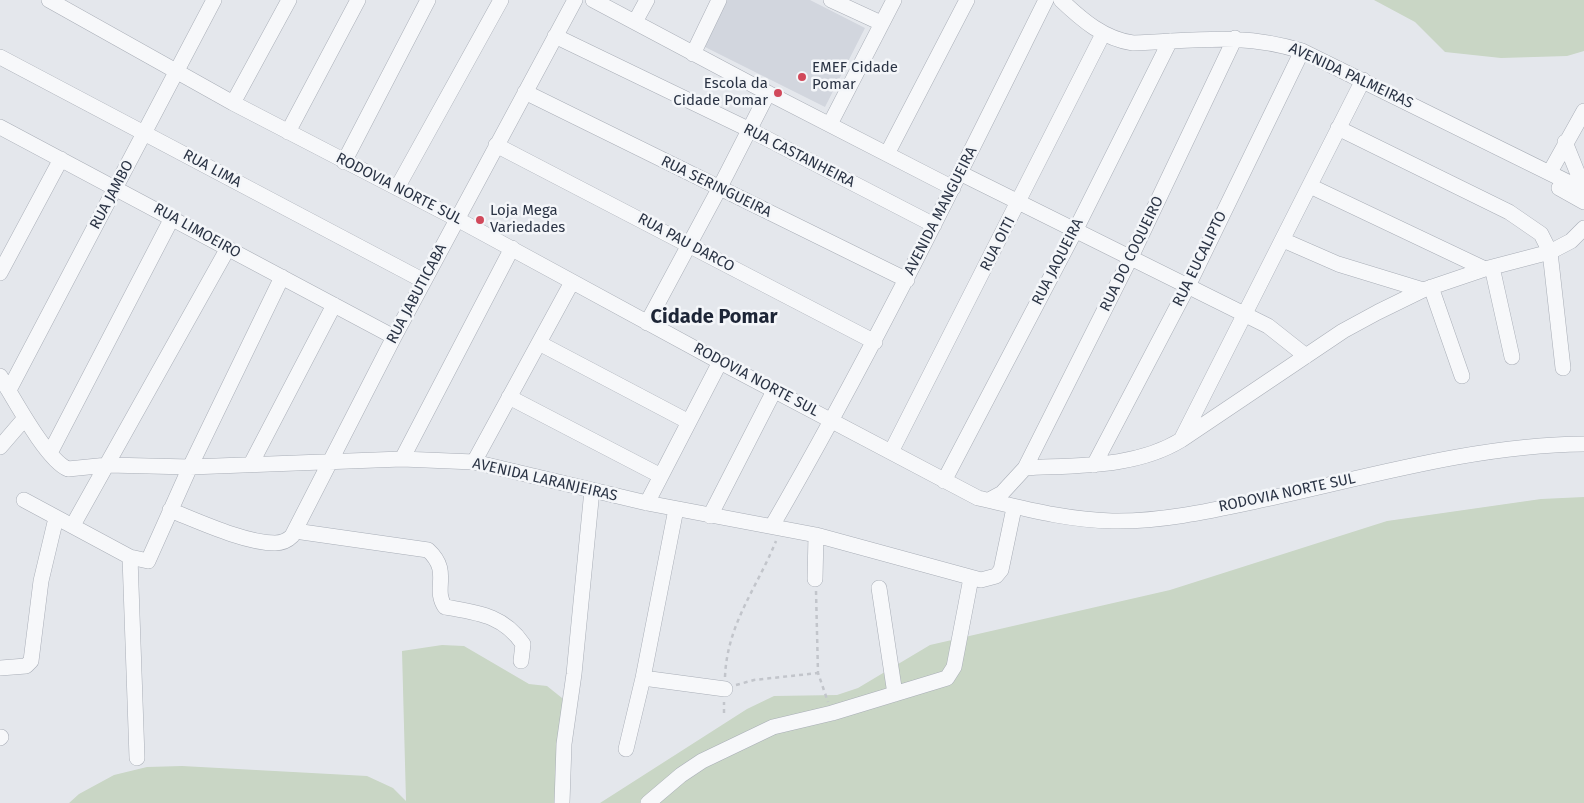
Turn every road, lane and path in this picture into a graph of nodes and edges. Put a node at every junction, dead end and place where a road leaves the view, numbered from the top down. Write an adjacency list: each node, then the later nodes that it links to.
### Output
1 (49, 0): 25 (street, RODOVIA NORTE SUL)
2 (289, 0): 29 (street)
3 (358, 0): 35 (street)
4 (428, 0): 42 (street)
5 (501, 0): 47 (street)
6 (575, 0): 19 (street, RUA JABUTICABA)
7 (593, 0): 16 (street)
8 (646, 0): 16 (street)
9 (719, 0): 23 (street)
10 (831, 0): 17 (street)
11 (894, 0): 17 (street)
12 (967, 0): 40 (street)
13 (1046, 0): 44 (street, AVENIDA MANGUEIRA)
14 (1062, 0): 18 (street, AVENIDA PALMEIRAS)
15 (210, 1): 25 (street, RUA JAMBO)
16 (635, 22): 23 (street)
17 (882, 23): 31 (street)
18 (1103, 34): 21 (street, AVENIDA PALMEIRAS); 52 (street, RUA OITI)
19 (556, 36): 27 (street, RUA JABUTICABA); 33 (street, RUA CASTANHEIRA)
20 (1235, 38): 21 (street, AVENIDA PALMEIRAS); 22 (street, AVENIDA PALMEIRAS); 63 (street, RUA DO COQUEIRO)
21 (1170, 41): 57 (street, RUA JAQUEIRA)
22 (1302, 51): 26 (street, AVENIDA PALMEIRAS); 70 (street, RUA EUCALIPTO)
23 (693, 54): 28 (street)
24 (0, 57): 36 (street, RUA LIMA)
25 (176, 72): 29 (street, RODOVIA NORTE SUL); 36 (street, RUA JAMBO)
26 (1363, 80): 32 (street); 43 (street, AVENIDA PALMEIRAS)
27 (525, 92): 39 (street, RUA JABUTICABA); 49 (street, RUA SERINGUEIRA)
28 (768, 93): 31 (street); 33 (street)
29 (233, 103): 35 (street, RODOVIA NORTE SUL)
30 (1584, 111): 38 (street)
31 (830, 124): 40 (street)
32 (1338, 128): 45 (street); 62 (street)
33 (750, 130): 49 (street); 55 (street, RUA CASTANHEIRA)
34 (2, 132): 41 (street, RUA LIMOEIRO)
35 (288, 132): 42 (street, RODOVIA NORTE SUL)
36 (144, 133): 46 (street, RUA JAMBO); 68 (street, RUA LIMA)
37 (1584, 138): 38 (street)
38 (1566, 141): 43 (street); 50 (street)
39 (496, 145): 54 (street, RUA JABUTICABA); 59 (street, RUA PAU DARCO)
40 (888, 154): 48 (street)
41 (61, 159): 46 (street, RUA LIMOEIRO); 65 (street)
42 (344, 162): 47 (street, RODOVIA NORTE SUL)
43 (1550, 172): 50 (street, AVENIDA PALMEIRAS); 51 (street)
44 (960, 173): 48 (street, AVENIDA MANGUEIRA); 52 (street)
45 (1310, 186): 58 (street); 64 (street)
46 (116, 187): 53 (street, RUA LIMOEIRO); 84 (street, RUA JAMBO)
47 (397, 188): 54 (street, RODOVIA NORTE SUL)
48 (953, 188): 55 (street, AVENIDA MANGUEIRA)
49 (719, 189): 59 (street); 67 (street, RUA SERINGUEIRA)
50 (1584, 189)
51 (1584, 202)
52 (1019, 203): 57 (street); 93 (street, RUA OITI)
53 (172, 218): 60 (street, RUA LIMOEIRO); 94 (street)
54 (457, 219): 61 (street, RODOVIA NORTE SUL); 68 (street, RUA JABUTICABA)
55 (934, 225): 67 (street, AVENIDA MANGUEIRA)
56 (1584, 228): 62 (street)
57 (1075, 231): 63 (street); 104 (street, RUA JAQUEIRA)
58 (1283, 240): 71 (street); 73 (street)
59 (690, 245): 74 (street); 77 (street, RUA PAU DARCO)
60 (228, 248): 66 (street, RUA LIMOEIRO); 99 (street)
61 (512, 248): 69 (street, RODOVIA NORTE SUL); 95 (street)
62 (1550, 252): 64 (street); 81 (street)
63 (1131, 257): 70 (street); 102 (street, RUA DO COQUEIRO)
64 (1489, 268): 71 (street); 79 (street)
65 (0, 273)
66 (282, 277): 72 (street, RUA LIMOEIRO); 101 (street)
67 (907, 280): 77 (street, AVENIDA MANGUEIRA)
68 (424, 281): 75 (street, RUA JABUTICABA)
69 (572, 282): 74 (street, RODOVIA NORTE SUL); 76 (street)
70 (1188, 286): 73 (street); 100 (street, RUA EUCALIPTO)
71 (1427, 288): 78 (street); 83 (street)
72 (334, 305): 75 (street, RUA LIMOEIRO); 98 (street)
73 (1245, 314): 78 (street); 90 (street)
74 (647, 322): 80 (street, RODOVIA NORTE SUL)
75 (394, 337): 96 (street, RUA JABUTICABA)
76 (539, 342): 86 (street); 89 (street)
77 (875, 342): 88 (street, AVENIDA MANGUEIRA)
78 (1306, 356): 90 (street)
79 (1512, 357)
80 (720, 362): 85 (street, RODOVIA NORTE SUL); 89 (street)
81 (1562, 368)
82 (0, 376): 84 (street, AVENIDA LARANJEIRAS)
83 (1462, 376)
84 (9, 390): 87 (street, AVENIDA LARANJEIRAS)
85 (774, 391): 88 (street, RODOVIA NORTE SUL); 112 (street)
86 (509, 397): 97 (street); 103 (street)
87 (25, 418): 92 (street); 94 (street, AVENIDA LARANJEIRAS)
88 (833, 420): 93 (street, RODOVIA NORTE SUL); 115 (street, AVENIDA MANGUEIRA)
89 (689, 422): 103 (street)
90 (1181, 440): 100 (street)
91 (1584, 444): 109 (street, RODOVIA NORTE SUL)
92 (0, 447)
93 (891, 452): 104 (street, RODOVIA NORTE SUL)
94 (50, 453): 99 (street, AVENIDA LARANJEIRAS)
95 (402, 459): 96 (street, AVENIDA LARANJEIRAS); 97 (street, AVENIDA LARANJEIRAS)
96 (330, 461): 98 (street, AVENIDA LARANJEIRAS); 116 (street, RUA JABUTICABA)
97 (474, 462): 105 (street, AVENIDA LARANJEIRAS)
98 (251, 464): 101 (street, AVENIDA LARANJEIRAS)
99 (108, 465): 101 (street, AVENIDA LARANJEIRAS); 114 (street)
100 (1094, 465): 102 (street)
101 (190, 466): 111 (street)
102 (1025, 468): 107 (street)
103 (661, 476): 108 (street)
104 (944, 481): 107 (street, RODOVIA NORTE SUL)
105 (592, 490): 108 (street, AVENIDA LARANJEIRAS); 132 (street)
106 (24, 500): 113 (street)
107 (989, 500): 109 (street, RODOVIA NORTE SUL)
108 (648, 504): 110 (street, AVENIDA LARANJEIRAS)
109 (1014, 508): 119 (street, AVENIDA LARANJEIRAS)
110 (676, 509): 112 (street, AVENIDA LARANJEIRAS); 125 (street)
111 (170, 510): 116 (street); 118 (street)
112 (710, 516): 115 (street, AVENIDA LARANJEIRAS)
113 (56, 518): 114 (street); 123 (street)
114 (72, 526): 118 (street)
115 (772, 526): 117 (street, AVENIDA LARANJEIRAS); 126 (path)
116 (294, 534): 122 (street)
117 (816, 535): 119 (street, AVENIDA LARANJEIRAS); 120 (street)
118 (130, 557): 131 (street)
119 (971, 578): 127 (street)
120 (815, 579): 124 (path)
121 (880, 588): 127 (street)
122 (522, 661)
123 (0, 668)
124 (818, 673): 126 (path); 129 (path)
125 (643, 678): 126 (street); 130 (street)
126 (725, 689): 128 (path)
127 (895, 694): 129 (street)
128 (724, 713)
129 (832, 713): 133 (street)
130 (626, 749)
131 (137, 758)
132 (562, 803)
133 (648, 803)

